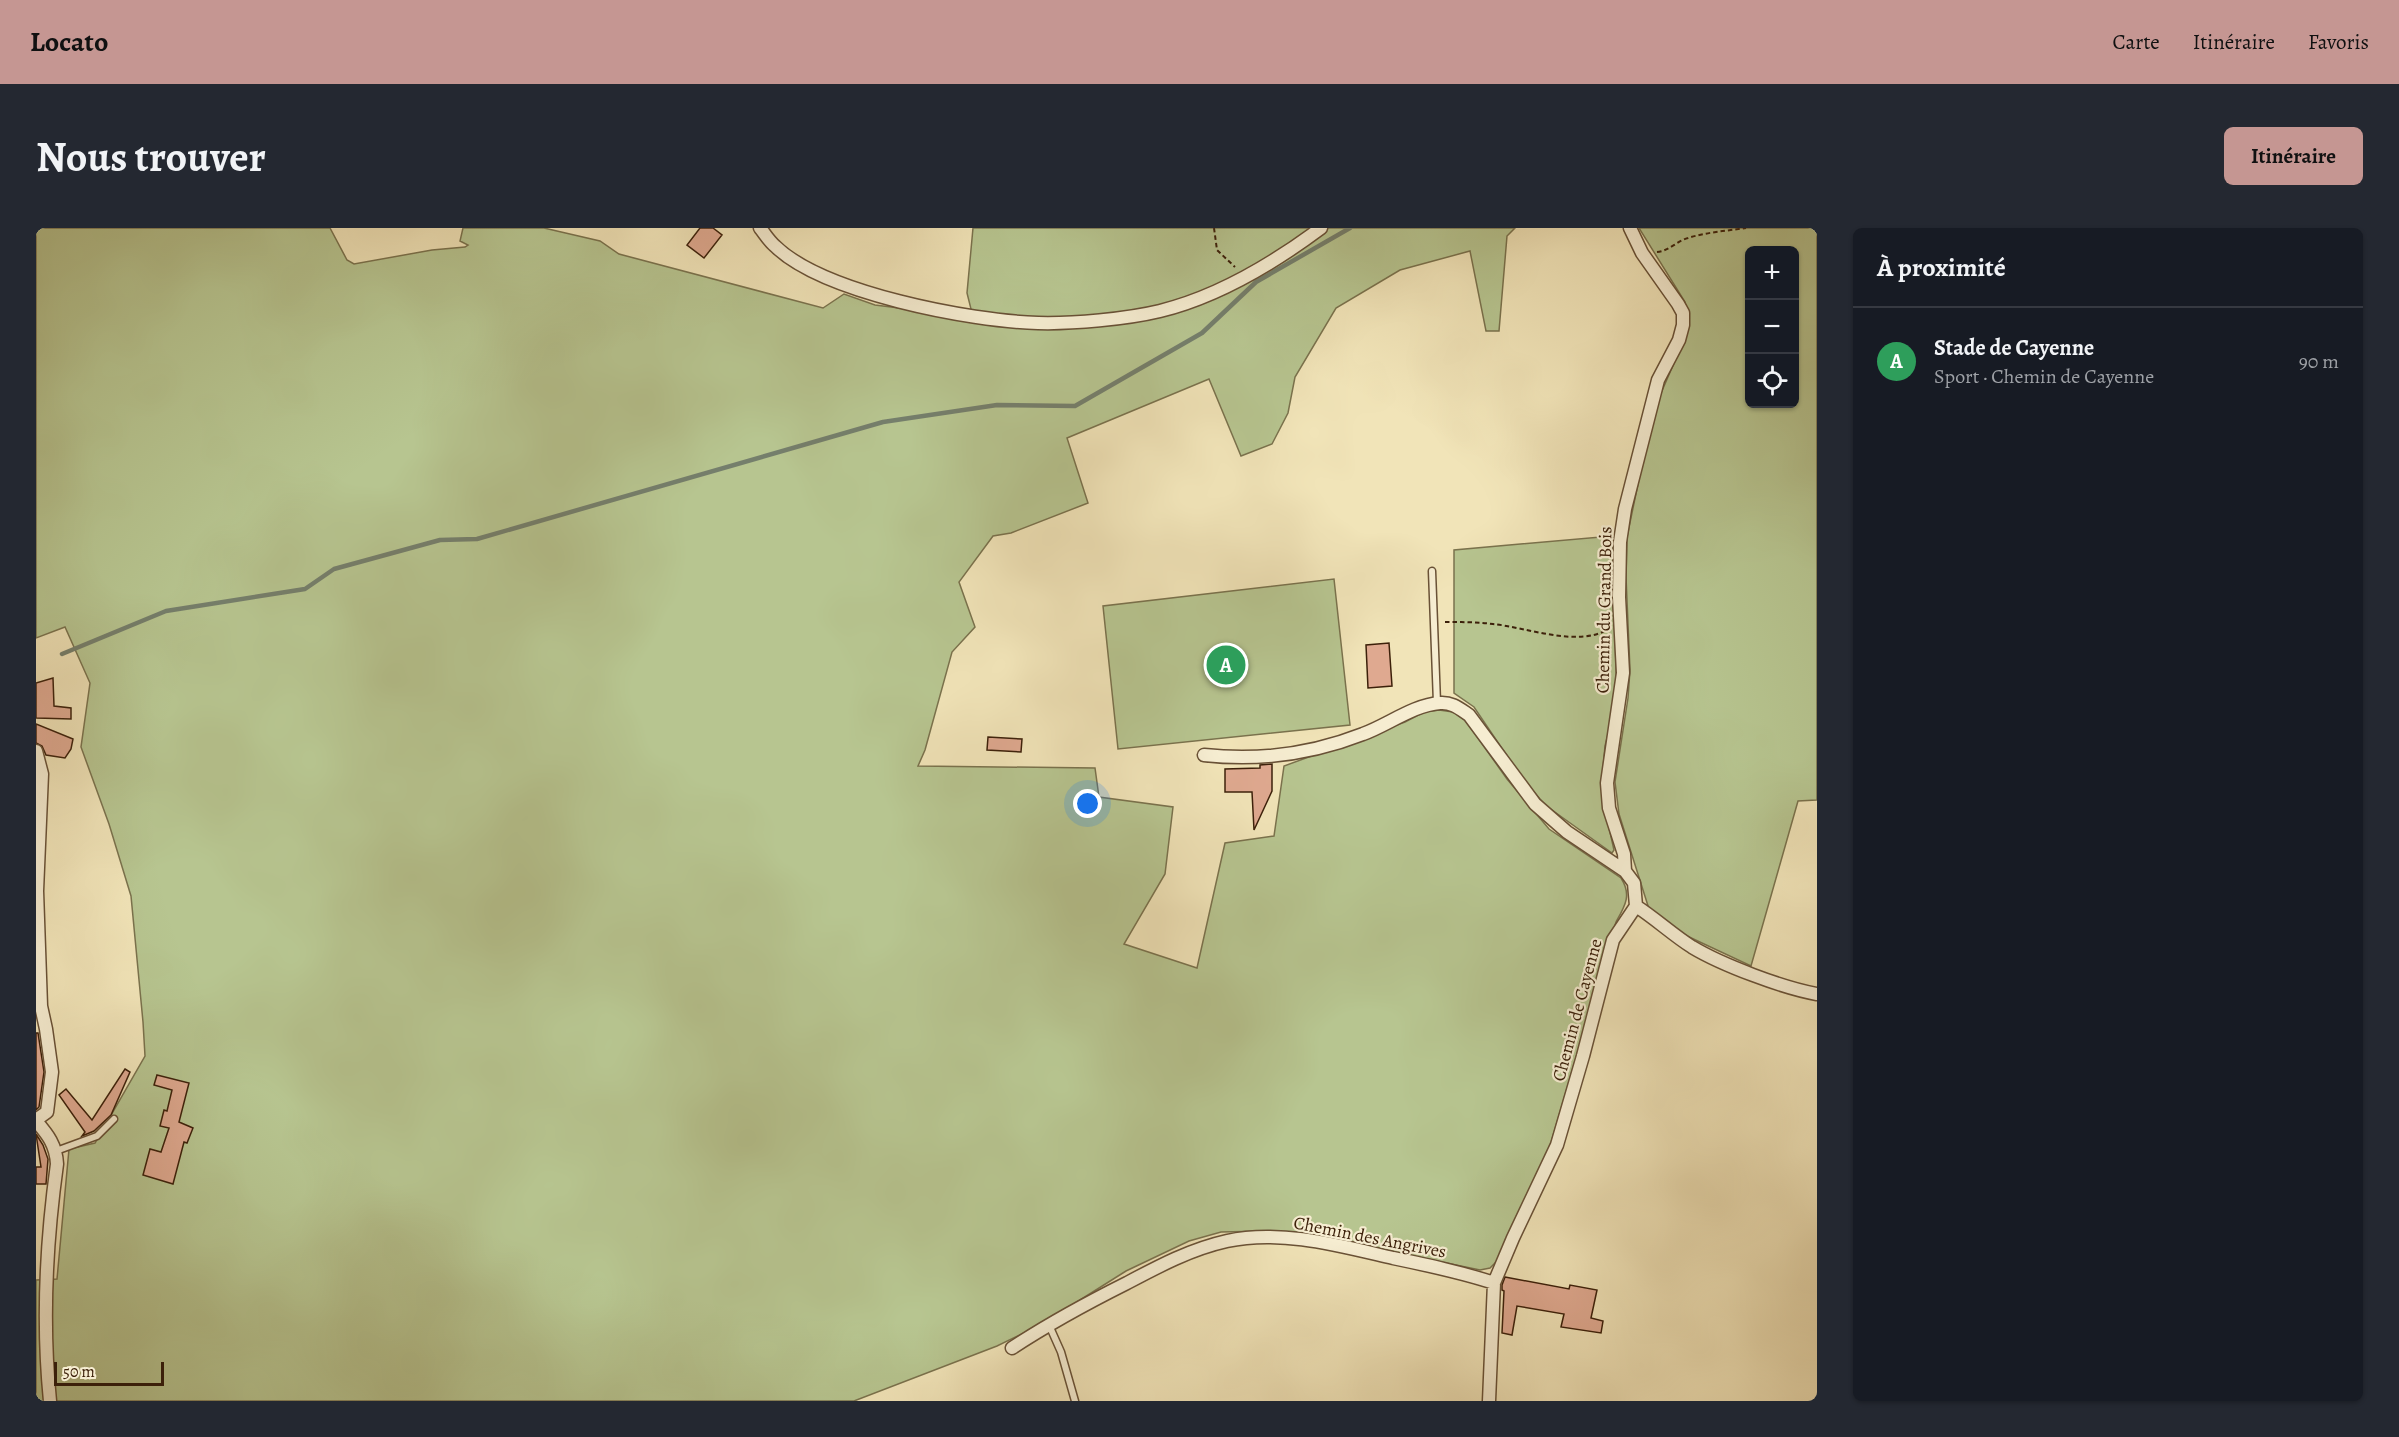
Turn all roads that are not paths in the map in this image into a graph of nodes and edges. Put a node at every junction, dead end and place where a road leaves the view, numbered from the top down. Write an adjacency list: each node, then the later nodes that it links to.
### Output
1 (760, 228): 2 (street)
2 (1320, 228)
3 (1630, 228): 8 (street, Chemin du Grand Bois)
4 (1432, 571): 5 (lane)
5 (1437, 703): 7 (street); 8 (street)
6 (36, 751): 12 (street)
7 (1204, 755)
8 (1625, 871): 9 (street)
9 (1636, 906): 10 (street); 14 (street, Chemin de Cayenne)
10 (1817, 993)
11 (114, 1119): 13 (lane)
12 (36, 1120): 13 (street)
13 (56, 1152): 17 (street)
14 (1494, 1283): 15 (street, Chemin des Angrives); 19 (street, Chemin de Cayenne)
15 (1048, 1324): 16 (street, Chemin des Angrives); 18 (lane)
16 (1012, 1348)
17 (50, 1401)
18 (1076, 1401)
19 (1489, 1401)

